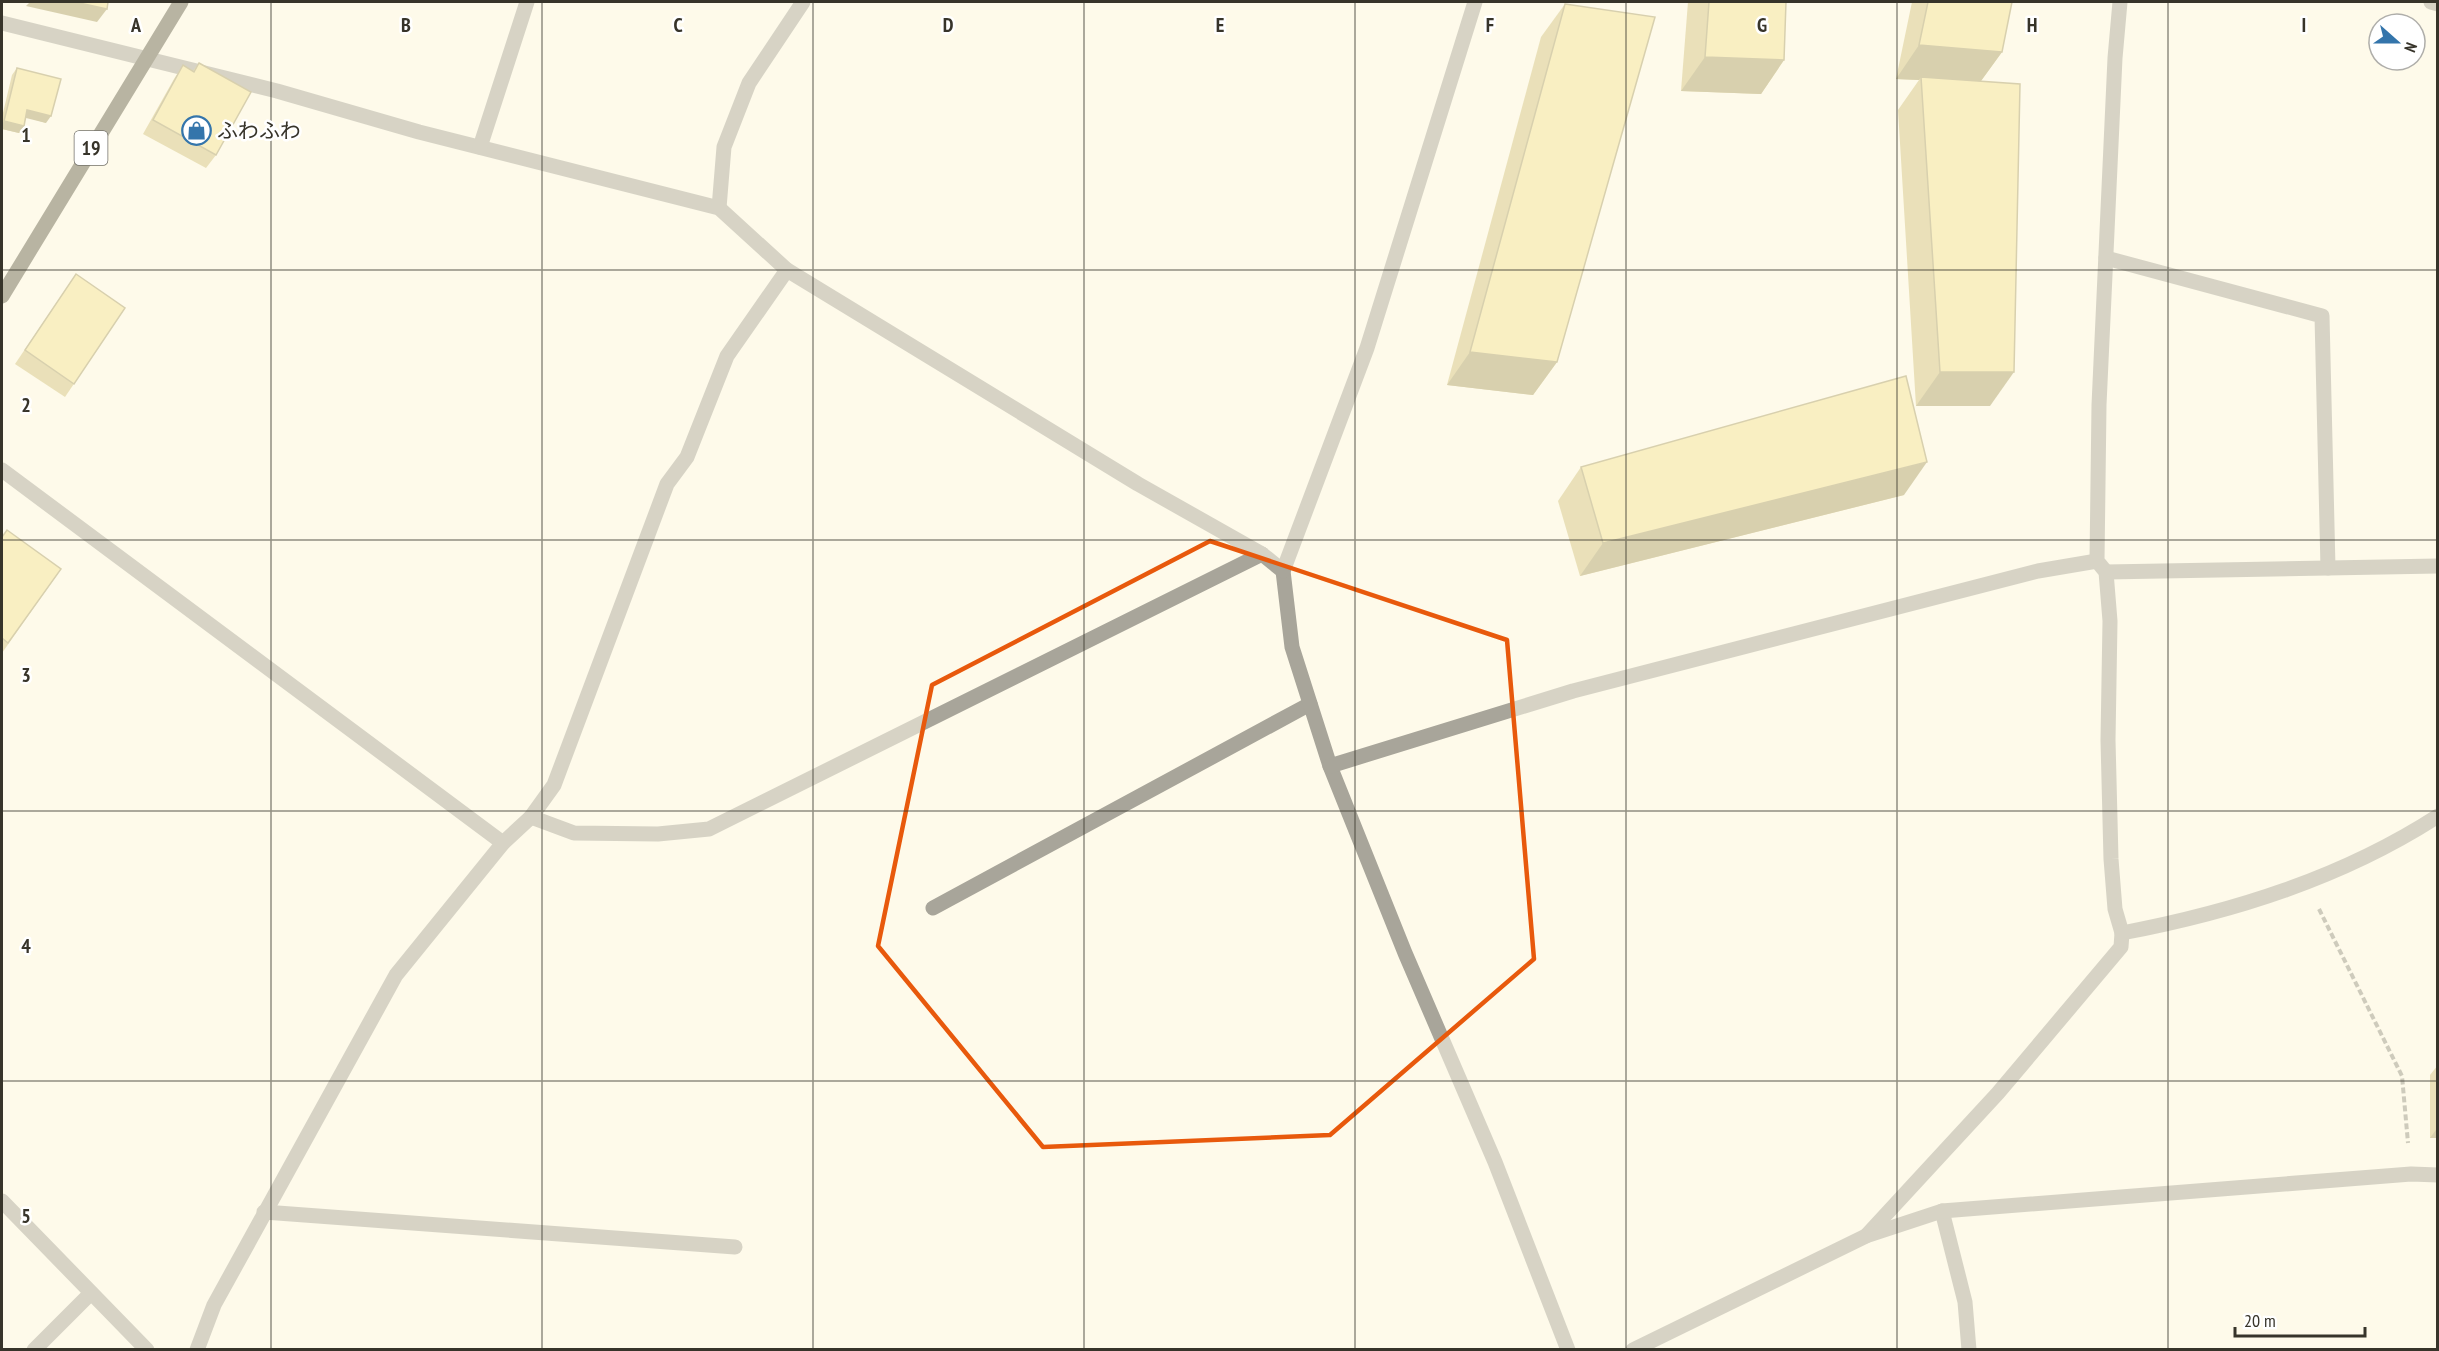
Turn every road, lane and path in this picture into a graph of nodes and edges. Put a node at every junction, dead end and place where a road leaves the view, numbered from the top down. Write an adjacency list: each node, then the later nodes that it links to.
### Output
1 (181, 2): 9 (main road, 19)
2 (527, 2): 10 (street)
3 (803, 2): 11 (street)
4 (1475, 2): 20 (street)
5 (2120, 2): 12 (street)
6 (2431, 2): 7 (street)
7 (2438, 4)
8 (2, 23): 9 (street)
9 (146, 57): 10 (street); 14 (main road, 19)
10 (480, 147): 11 (street)
11 (719, 208): 13 (street)
12 (2106, 258): 17 (street); 19 (street)
13 (788, 270): 16 (street); 24 (street)
14 (2, 296)
15 (2, 470): 25 (street)
16 (1262, 554): 20 (street); 24 (street)
17 (2101, 566): 19 (street); 22 (street); 28 (street)
18 (2438, 566): 19 (street)
19 (2328, 568)
20 (1283, 571): 21 (street)
21 (1310, 704): 22 (street); 27 (street)
22 (1330, 766): 40 (street)
23 (2438, 816): 26 (street)
24 (531, 818): 25 (street)
25 (503, 843): 33 (street)
26 (2306, 885): 28 (street); 29 (path)
27 (933, 908)
28 (2122, 933): 34 (street)
29 (2411, 1174): 30 (street); 32 (street)
30 (2438, 1175)
31 (2, 1201): 36 (street)
32 (1942, 1211): 34 (street); 42 (street)
33 (264, 1212): 35 (street); 39 (street)
34 (1866, 1236): 41 (street)
35 (735, 1247)
36 (91, 1293): 37 (street); 38 (street)
37 (34, 1350)
38 (147, 1350)
39 (197, 1350)
40 (1568, 1350)
41 (1633, 1350)
42 (1969, 1350)

